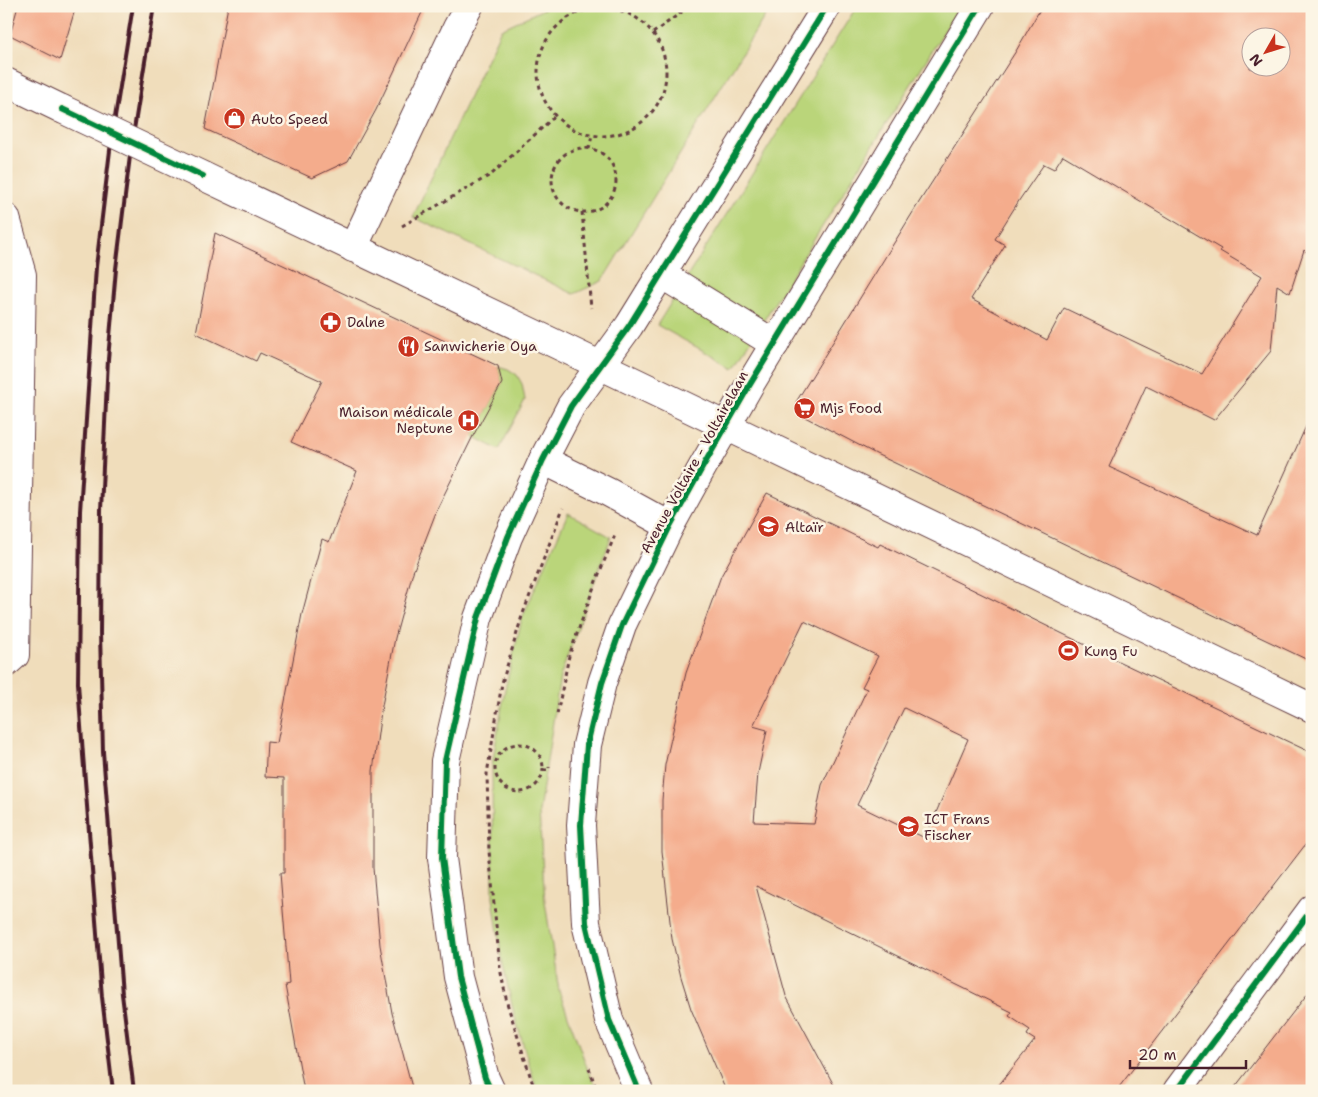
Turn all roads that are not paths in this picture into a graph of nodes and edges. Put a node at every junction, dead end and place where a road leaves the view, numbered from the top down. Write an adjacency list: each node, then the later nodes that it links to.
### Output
1 (470, 6): 6 (street)
2 (827, 6): 7 (street)
3 (980, 6): 8 (street, Avenue Voltaire - Voltairelaan)
4 (9, 91): 6 (street, bridge)
5 (6, 218): 13 (street)
6 (353, 248): 9 (street)
7 (661, 274): 8 (street); 9 (street)
8 (775, 344): 10 (street, Avenue Voltaire - Voltairelaan)
9 (600, 366): 10 (street); 11 (street)
10 (726, 427): 12 (street, Avenue Voltaire - Voltairelaan); 14 (street)
11 (543, 460): 12 (street, Avenue Voltaire - Voltairelaan); 16 (street)
12 (670, 526): 17 (street, Avenue Voltaire - Voltairelaan)
13 (6, 662)
14 (1312, 708)
15 (1312, 909): 18 (street)
16 (491, 1091)
17 (639, 1091)
18 (1177, 1091)

